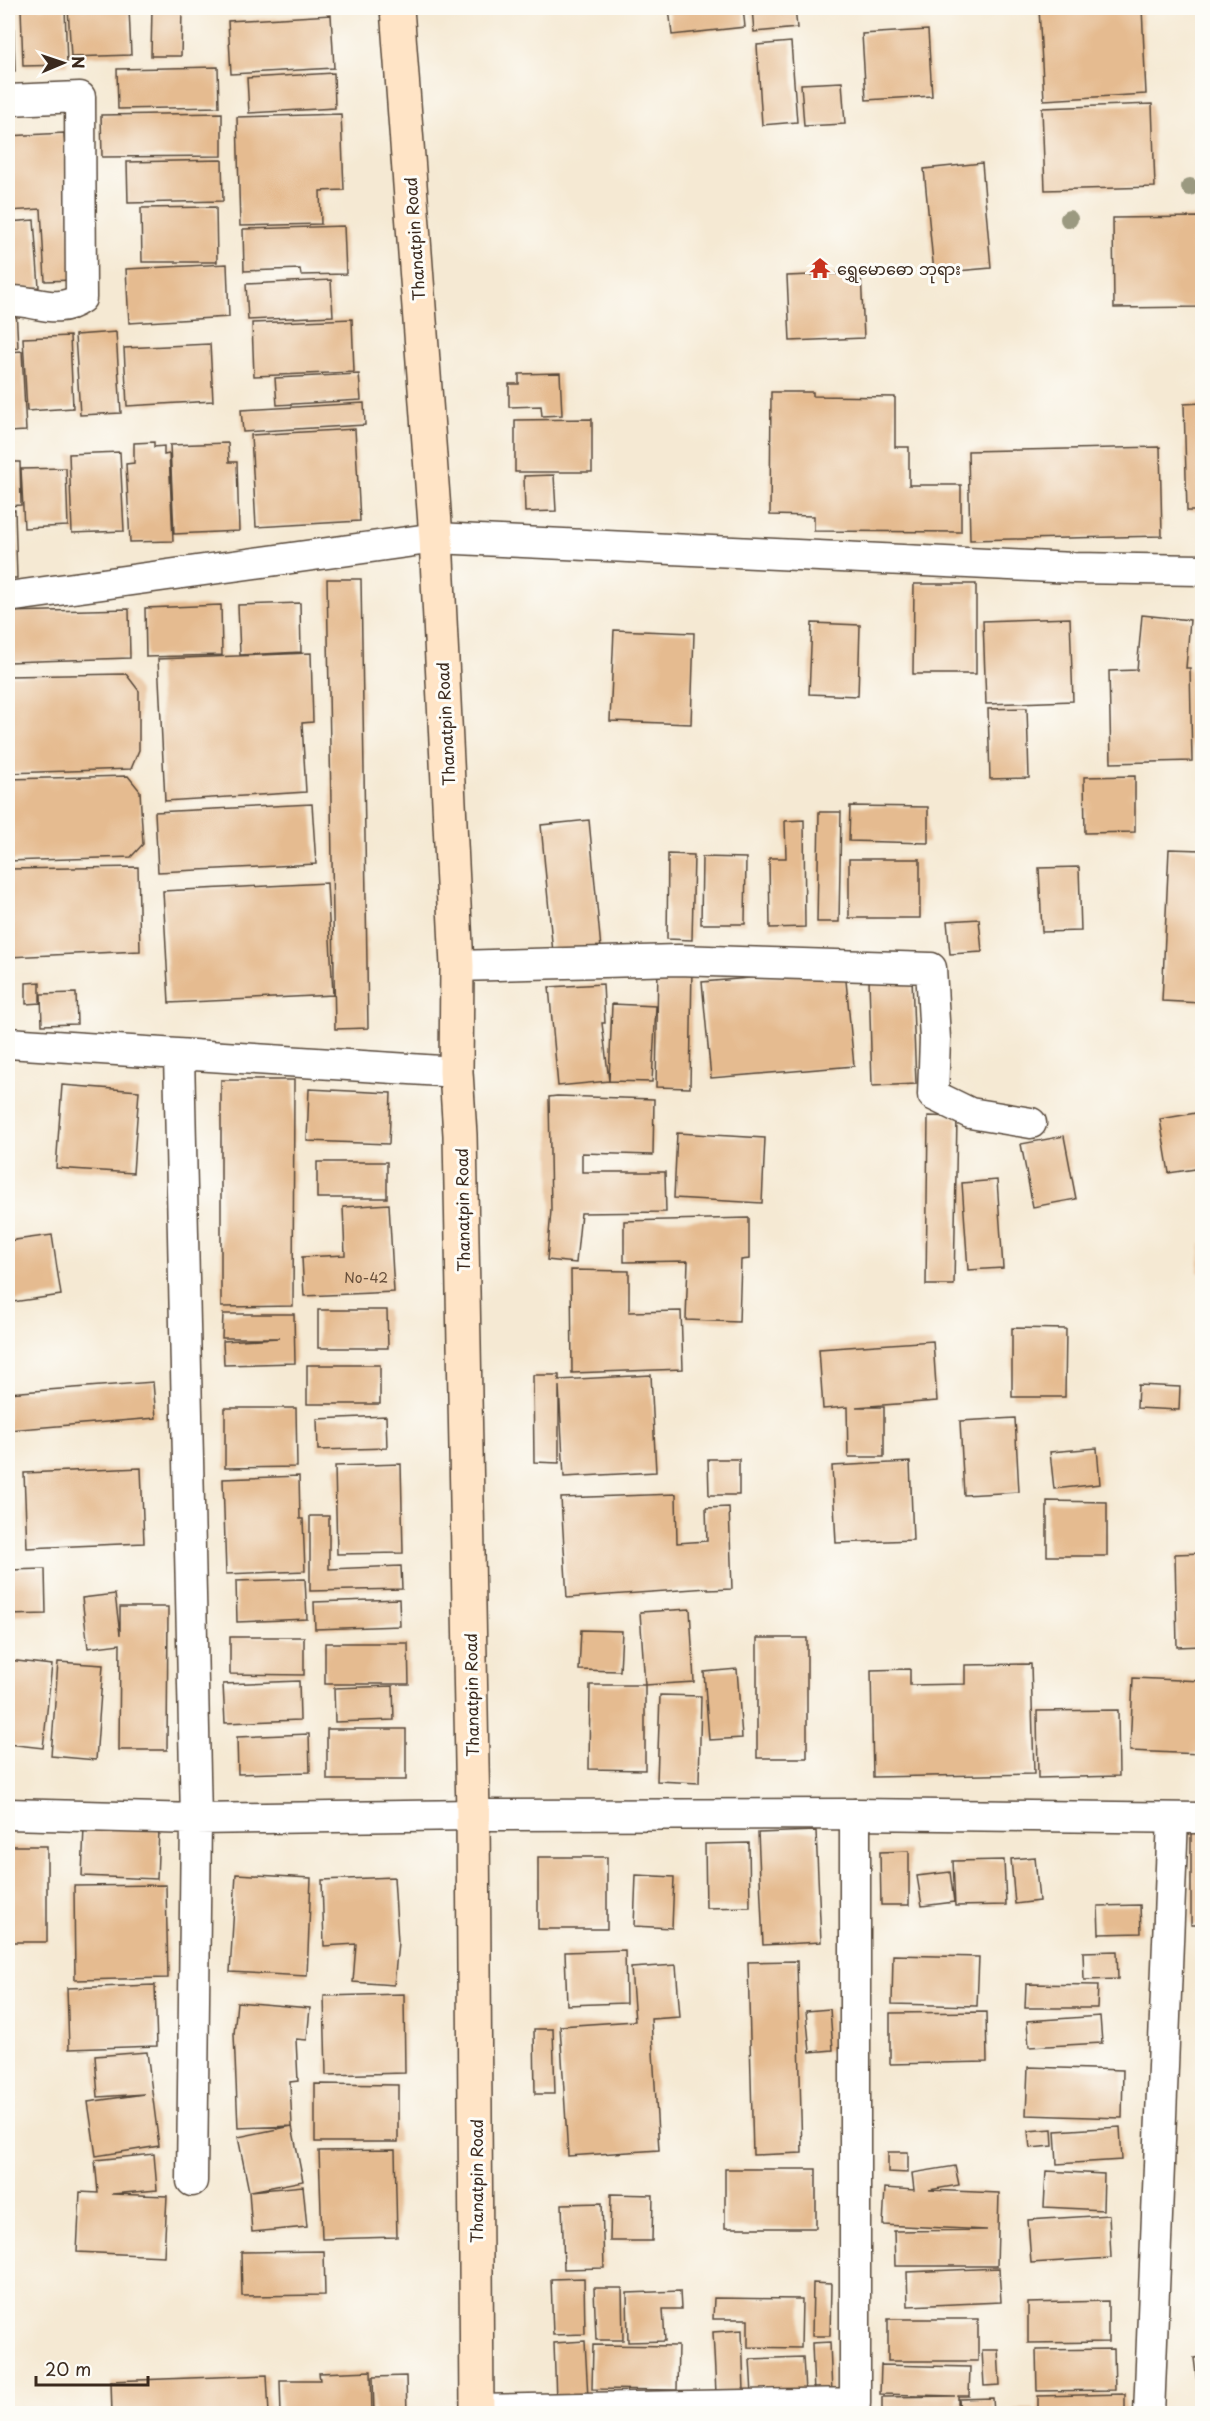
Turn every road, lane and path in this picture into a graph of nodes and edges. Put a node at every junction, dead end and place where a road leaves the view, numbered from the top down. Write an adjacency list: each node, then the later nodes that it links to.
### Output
1 (397, 8): 4 (main road, Thanatpin Road)
2 (8, 100): 3 (street)
3 (8, 301)
4 (436, 538): 5 (street); 6 (street); 7 (main road, Thanatpin Road)
5 (1203, 570)
6 (8, 597)
7 (458, 966): 10 (main road, Thanatpin Road); 11 (street)
8 (8, 1043): 9 (street)
9 (179, 1055): 10 (street); 16 (street)
10 (456, 1072): 14 (main road, Thanatpin Road)
11 (1031, 1122)
12 (8, 1814): 16 (street)
13 (855, 1814): 14 (street); 15 (street); 18 (street)
14 (473, 1815): 16 (street); 19 (main road, Thanatpin Road)
15 (1188, 1818): 20 (street)
16 (196, 1819): 17 (street)
17 (192, 2181)
18 (854, 2408): 19 (street)
19 (477, 2412)
20 (1149, 2414)

